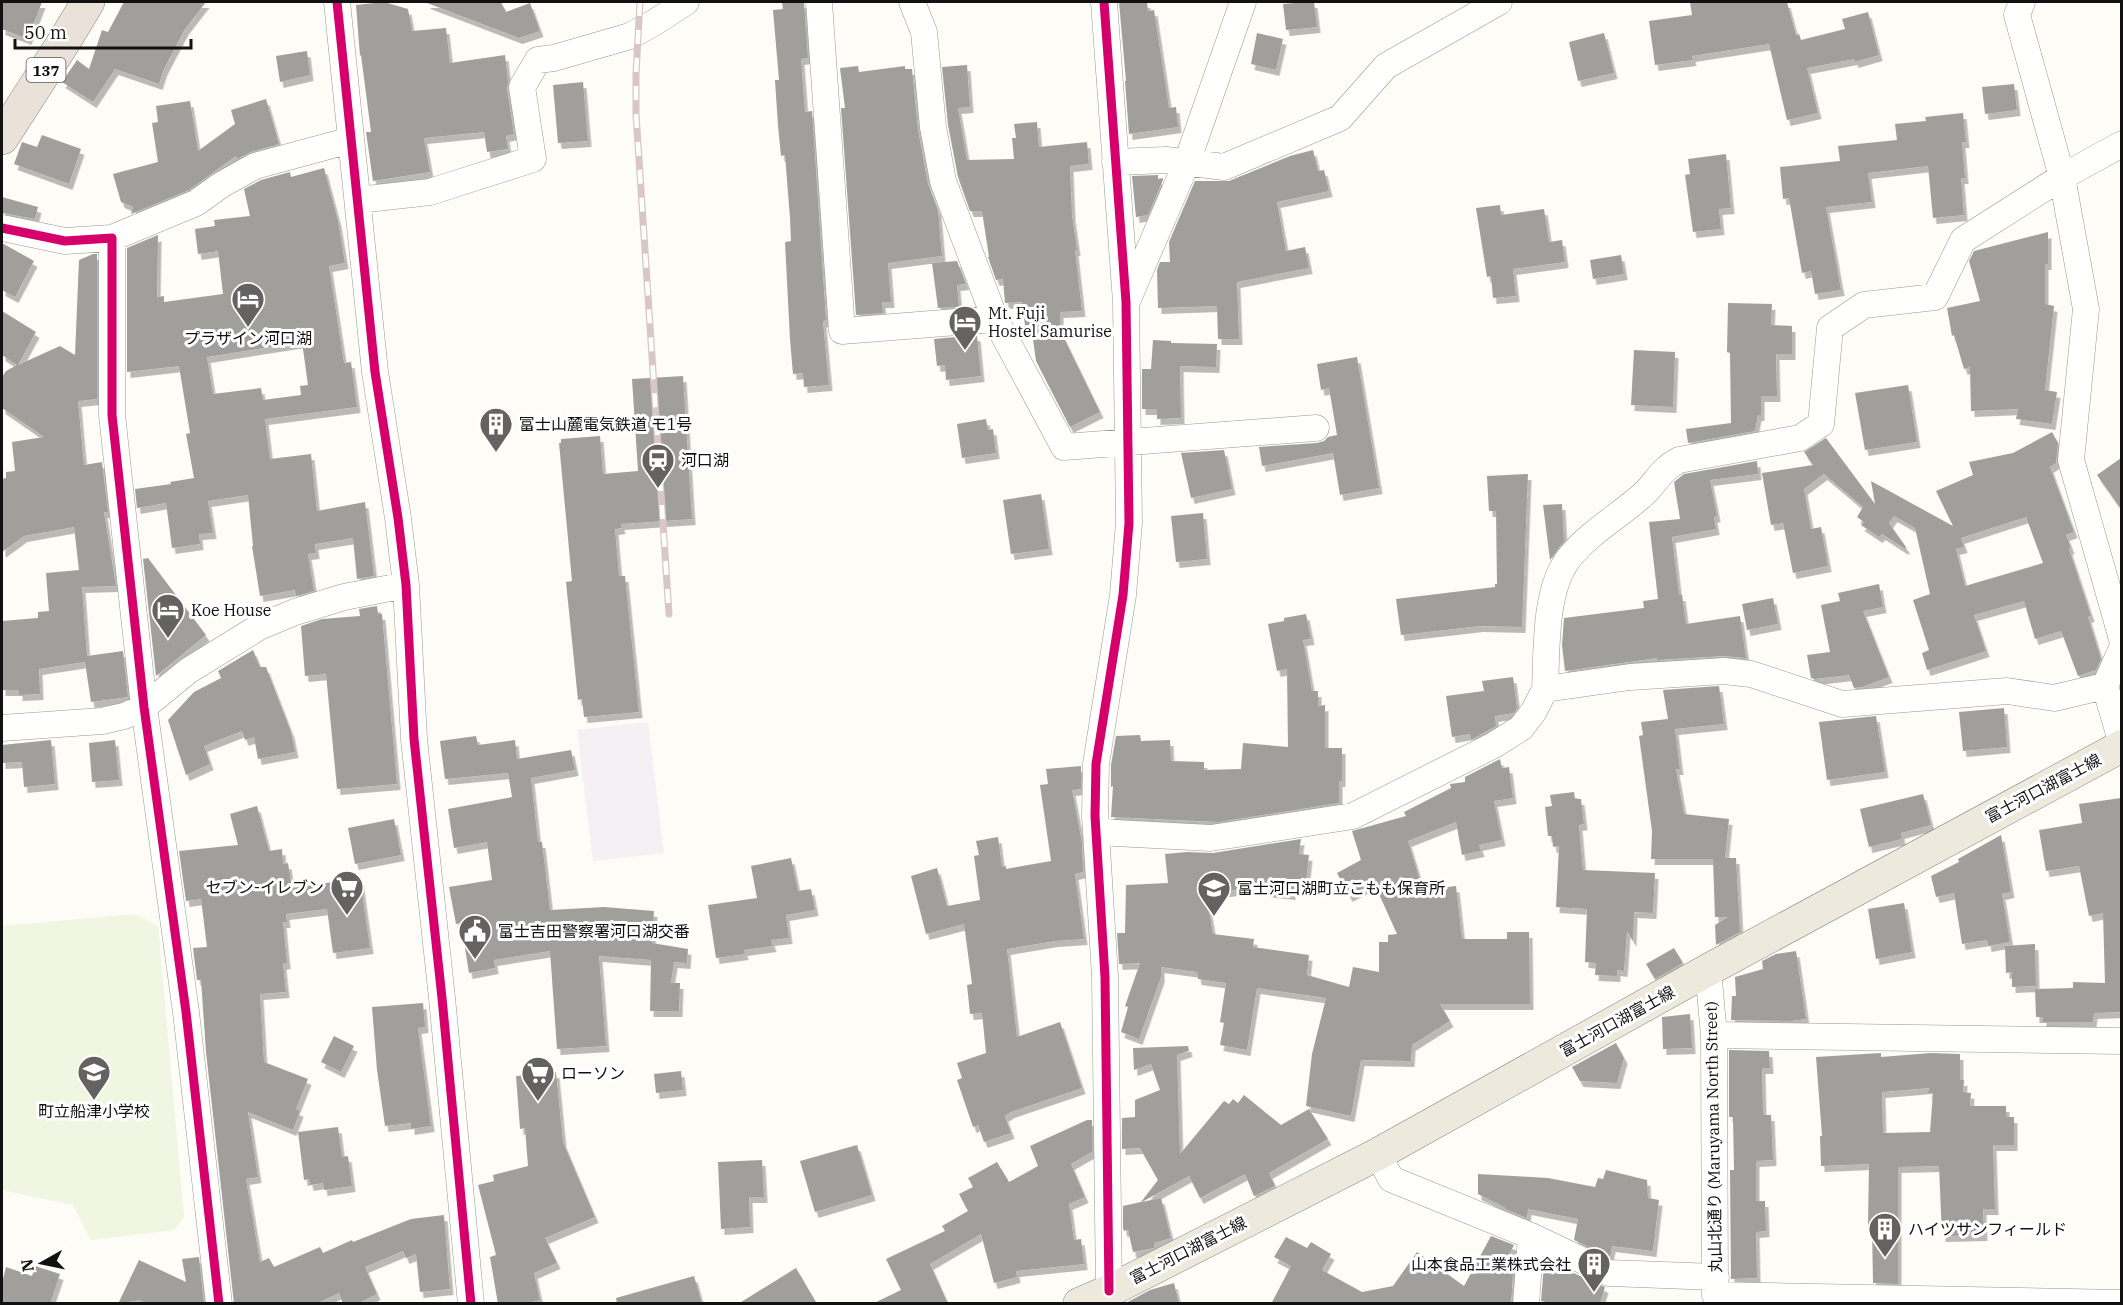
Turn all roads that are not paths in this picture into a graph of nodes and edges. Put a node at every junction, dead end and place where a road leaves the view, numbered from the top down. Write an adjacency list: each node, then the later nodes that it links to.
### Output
1 (88, 2): 10 (highway, 137)
2 (337, 2): 11 (street)
3 (686, 2): 16 (street)
4 (819, 2): 20 (street)
5 (912, 2): 20 (street)
6 (1104, 2): 13 (street)
7 (1243, 2): 14 (street)
8 (1499, 2): 14 (street)
9 (2022, 2): 15 (street)
10 (2, 138)
11 (351, 140): 16 (street); 18 (street)
12 (2121, 144): 15 (street)
13 (1115, 162): 14 (street); 19 (street)
14 (1187, 162): 19 (street)
15 (2062, 177): 24 (street); 27 (street)
16 (358, 200): 23 (street)
17 (2, 228): 18 (street)
18 (112, 238): 28 (street)
19 (1126, 302): 22 (street)
20 (995, 319): 22 (street)
21 (1316, 428): 22 (street)
22 (1128, 443): 31 (street)
23 (406, 585): 28 (street); 41 (street)
24 (2121, 639)
25 (2121, 648): 26 (street)
26 (2105, 686): 27 (street); 30 (street)
27 (1545, 689): 31 (street)
28 (144, 706): 29 (street); 40 (street)
29 (2, 728)
30 (2121, 745): 32 (main road, 富士河口湖富士線)
31 (1096, 830): 38 (street)
32 (1708, 970): 33 (street, 丸山北通り (Maruyama North Street)); 35 (main road, 富士河口湖富士線)
33 (1714, 1035): 34 (street); 37 (street, 丸山北通り (Maruyama North Street))
34 (2121, 1041)
35 (1378, 1154): 36 (street); 38 (main road, 富士河口湖富士線)
36 (1531, 1236): 37 (street); 43 (street)
37 (1715, 1292): 39 (street)
38 (1109, 1297): 42 (main road, 富士河口湖富士線)
39 (2121, 1303)
40 (219, 1304)
41 (471, 1304)
42 (1079, 1304)
43 (1526, 1304)

